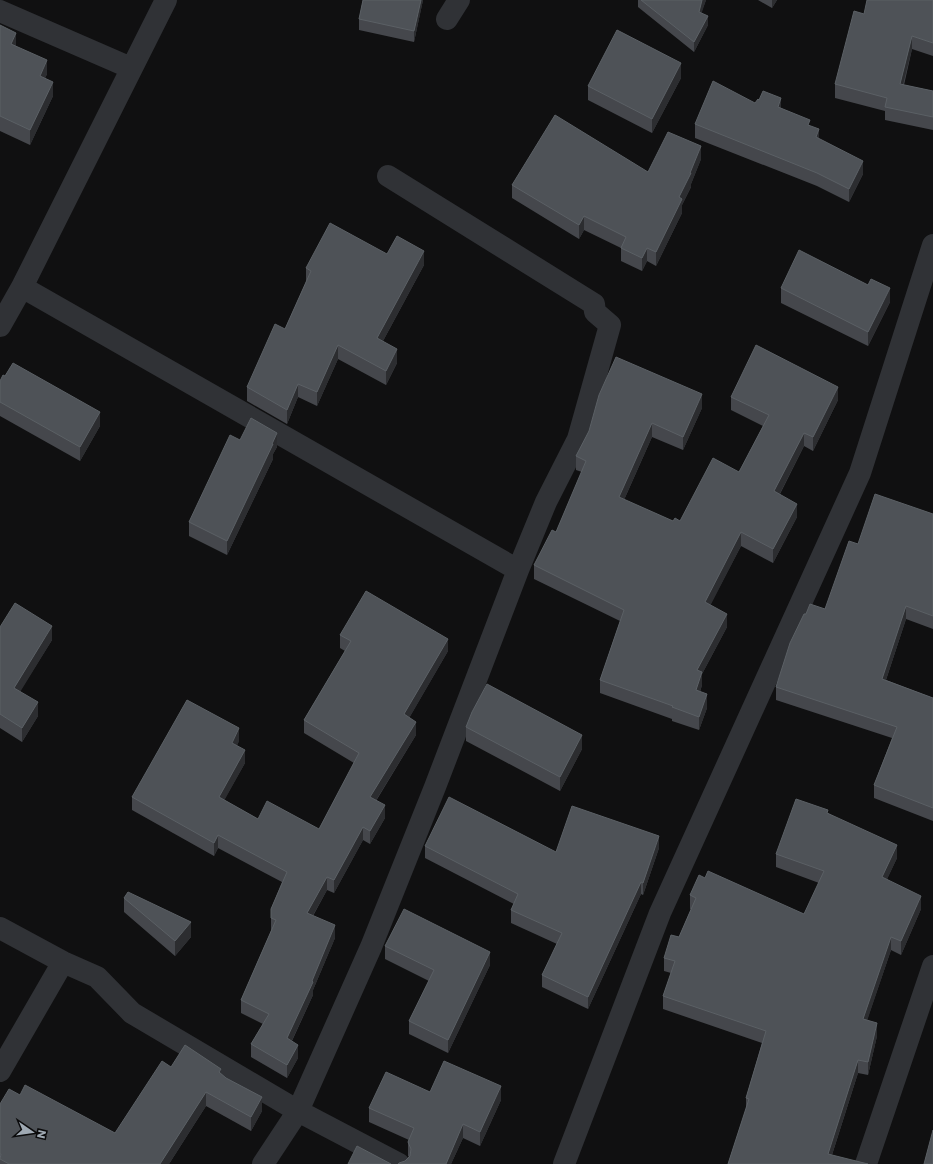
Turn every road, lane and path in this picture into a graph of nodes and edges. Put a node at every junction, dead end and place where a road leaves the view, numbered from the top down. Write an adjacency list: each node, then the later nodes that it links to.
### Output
1 (166, 0): 5 (street)
2 (460, 0): 4 (street)
3 (0, 11): 5 (street)
4 (447, 19)
5 (131, 68): 8 (street)
6 (388, 176): 10 (street)
7 (933, 245): 18 (street)
8 (11, 296): 9 (street); 10 (street)
9 (0, 326)
10 (518, 570): 15 (street)
11 (0, 928): 12 (street)
12 (63, 962): 14 (street); 15 (street)
13 (933, 966): 19 (street)
14 (0, 1072)
15 (298, 1111): 16 (street); 17 (street)
16 (263, 1164)
17 (399, 1164)
18 (564, 1164)
19 (866, 1164)

